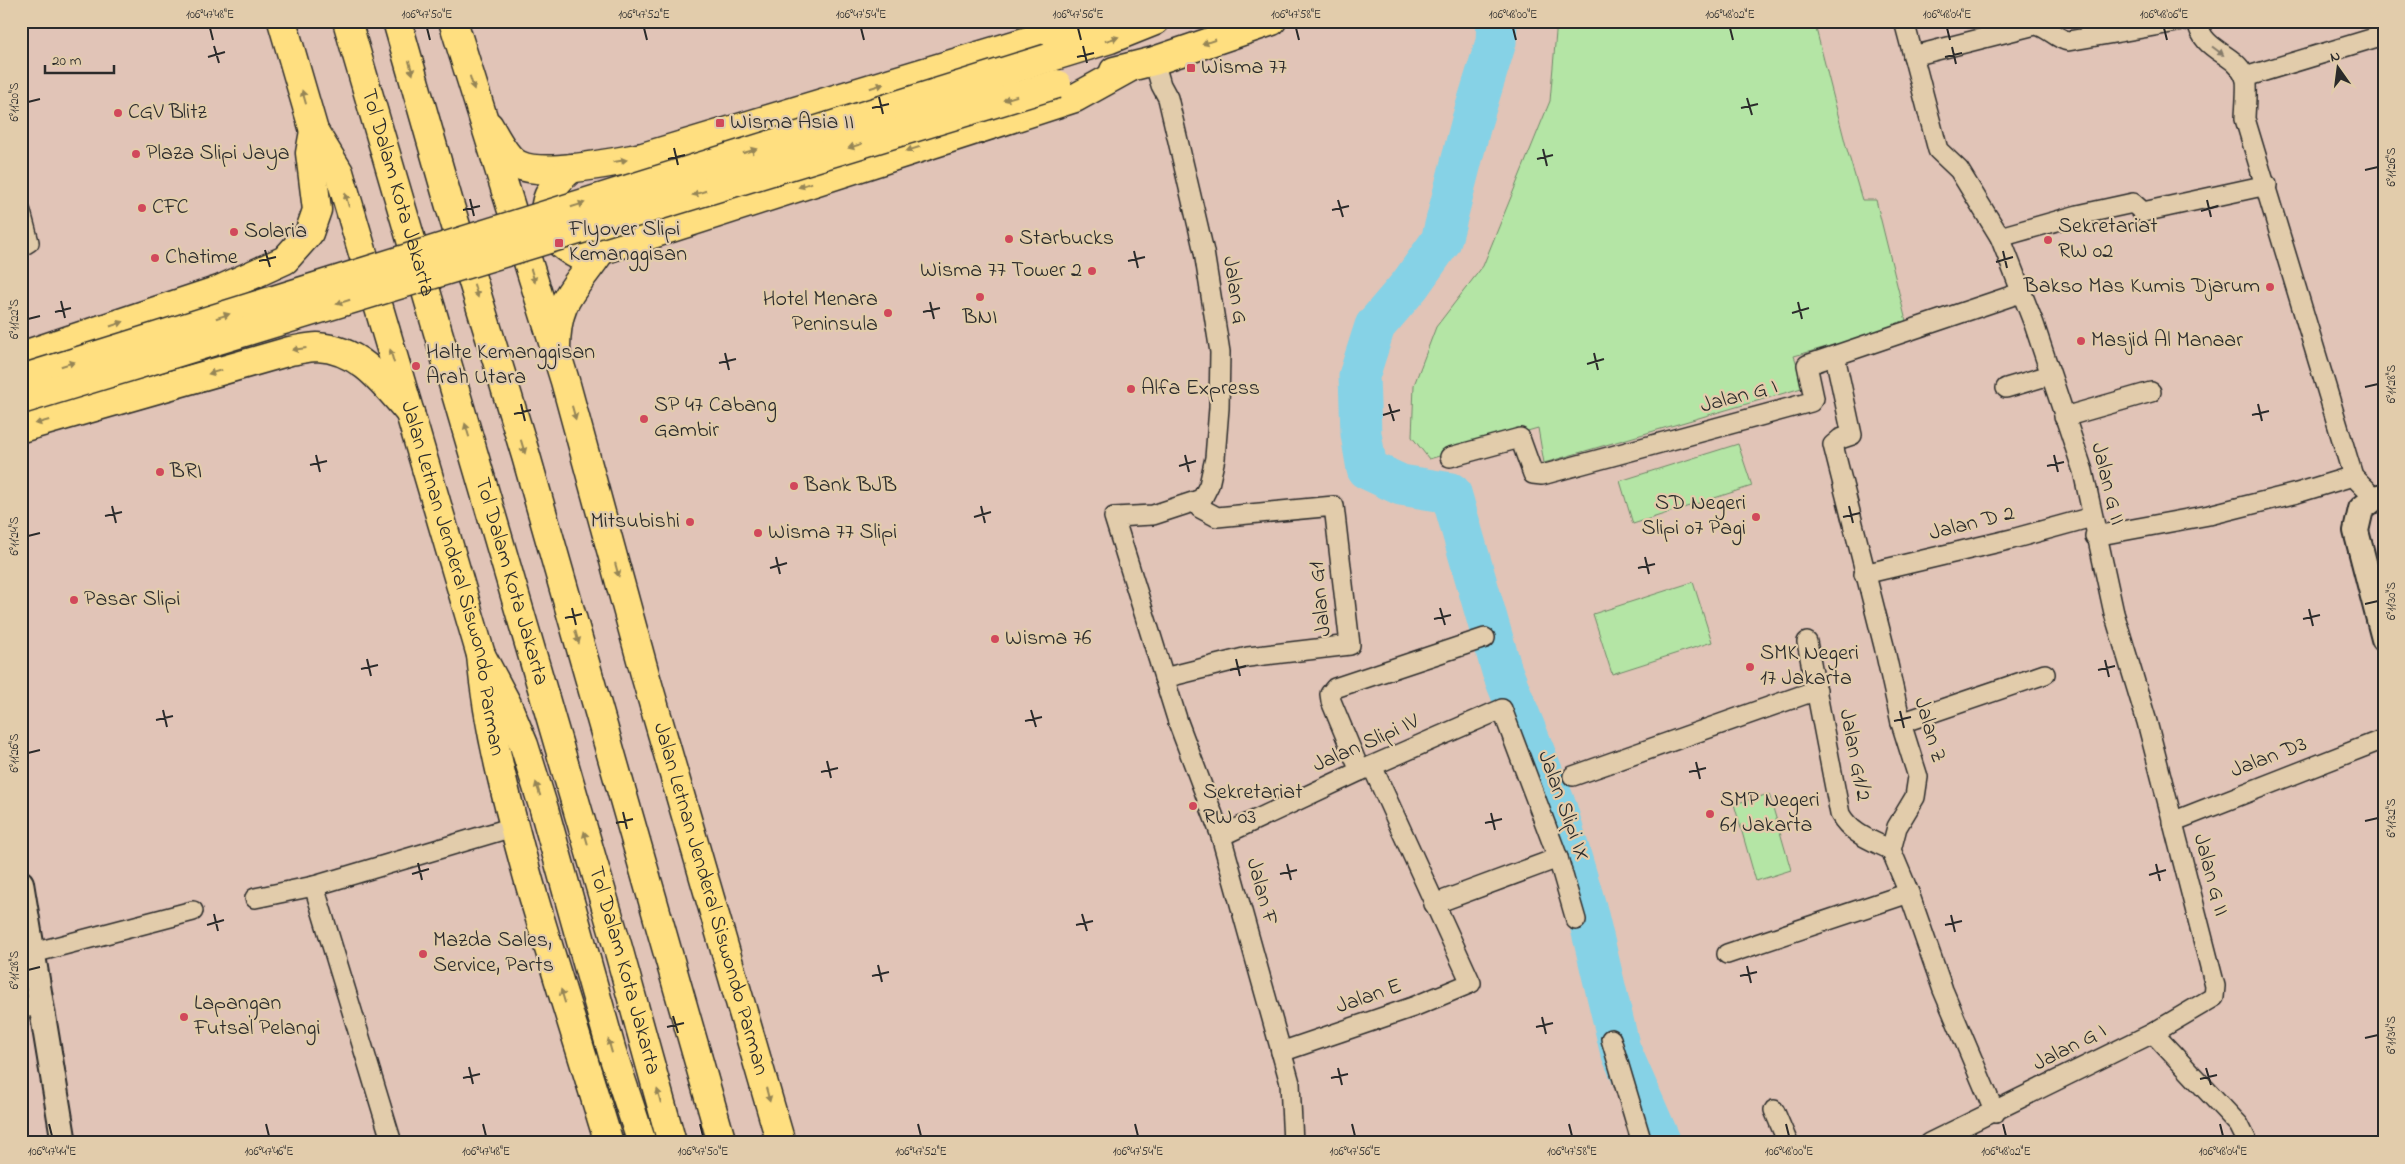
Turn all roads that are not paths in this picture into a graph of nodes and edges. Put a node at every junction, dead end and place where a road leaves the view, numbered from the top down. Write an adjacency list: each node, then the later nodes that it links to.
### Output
1 (282, 21): 16 (main road, Jalan Letnan Jenderal Siswondo Parman, one-way to 1)
2 (347, 21): 80 (main road, Tol Dalam Kota Jakarta, one-way to 2)
3 (397, 21): 81 (main road, one-way to 81)
4 (453, 21): 15 (main road, Jalan Letnan Jenderal Siswondo Parman, one-way to 15)
5 (1094, 21): 17 (main road, one-way to 5)
6 (1155, 21): 30 (main road, one-way to 6, bridge)
7 (1272, 21): 13 (main road, one-way to 13)
8 (1904, 21): 12 (street, Jalan G II)
9 (2183, 21): 12 (street)
10 (2197, 21): 14 (street, one-way to 14)
11 (2384, 35): 14 (street)
12 (1913, 56): 20 (street, Jalan G II)
13 (1149, 71): 22 (main road, one-way to 22); 33 (main road, one-way to 33, bridge); 40 (street, Jalan G)
14 (2246, 78): 18 (street)
15 (480, 111): 17 (main road); 25 (main road, Jalan Letnan Jenderal Siswondo Parman, one-way to 25)
16 (314, 131): 23 (main road); 34 (main road, Jalan Letnan Jenderal Siswondo Parman, one-way to 16)
17 (572, 168): 22 (main road)
18 (2267, 185): 20 (street); 38 (street)
19 (21, 212): 21 (street)
20 (2000, 237): 24 (street, Jalan G II)
21 (21, 247)
22 (600, 252): 25 (main road)
23 (232, 285): 26 (main road, one-way to 23); 28 (main road)
24 (2020, 293): 27 (street, Jalan G I); 29 (street, Jalan G II)
25 (556, 349): 82 (main road, Jalan Letnan Jenderal Siswondo Parman, one-way to 82)
26 (21, 356)
27 (1835, 356): 37 (street, Jalan G I); 42 (street, Jalan Z)
28 (262, 358): 34 (main road, one-way to 28); 36 (main road, one-way to 36)
29 (2050, 375): 31 (street); 35 (street, Jalan G II)
30 (21, 379)
31 (2006, 388)
32 (2151, 392): 35 (street)
33 (21, 400)
34 (410, 413): 46 (main road, Jalan Letnan Jenderal Siswondo Parman)
35 (2064, 417): 41 (street, Jalan G II)
36 (21, 428)
37 (1450, 457)
38 (2353, 476): 39 (street); 41 (street, Jalan D 2)
39 (2380, 497): 44 (street)
40 (1196, 500): 48 (street, Jalan F); 48 (street, Jalan G1)
41 (2094, 526): 42 (street, Jalan D 2); 55 (street, Jalan G II)
42 (1864, 574): 51 (street, Jalan Z)
43 (1485, 638): 53 (street)
44 (2384, 639)
45 (1807, 642): 49 (street, Jalan G1/2)
46 (481, 654): 56 (main road, Jalan Letnan Jenderal Siswondo Parman); 79 (main road, one-way to 46)
47 (2045, 674): 51 (street)
48 (1164, 678): 57 (street, Jalan F)
49 (1818, 690): 54 (street); 58 (street, Jalan G1/2)
50 (1502, 709): 53 (street, Jalan Slipi IV); 59 (street, Jalan Slipi IX)
51 (1901, 724): 58 (street, Jalan Z)
52 (2384, 739): 55 (street, Jalan D3)
53 (1366, 768): 57 (street, Jalan Slipi IV); 64 (street)
54 (1572, 776)
55 (2172, 822): 69 (street, Jalan G II)
56 (513, 827): 61 (street); 78 (main road, Jalan Letnan Jenderal Siswondo Parman, one-way to 56)
57 (1221, 836): 73 (street, Jalan F)
58 (1891, 850): 62 (street)
59 (1558, 858): 64 (street); 66 (street, Jalan Slipi IX)
60 (21, 883): 67 (street)
61 (314, 886): 63 (street); 77 (street)
62 (1909, 893): 68 (street); 75 (street)
63 (255, 898)
64 (1434, 904): 73 (street, Jalan E)
65 (193, 911): 67 (street)
66 (1576, 920)
67 (33, 953): 70 (street)
68 (1727, 954)
69 (2214, 980): 71 (street, Jalan G I)
70 (31, 1006): 76 (street)
71 (2153, 1033): 75 (street, Jalan G I); 87 (street)
72 (1611, 1039): 84 (street)
73 (1281, 1052): 83 (street, Jalan F)
74 (1774, 1110): 85 (street)
75 (1995, 1112): 86 (street, Jalan G I)
76 (64, 1143)
77 (392, 1143)
78 (609, 1143)
79 (642, 1143)
80 (672, 1143)
81 (722, 1143)
82 (781, 1143)
83 (1293, 1143)
84 (1642, 1143)
85 (1788, 1143)
86 (1929, 1143)
87 (2248, 1143)

